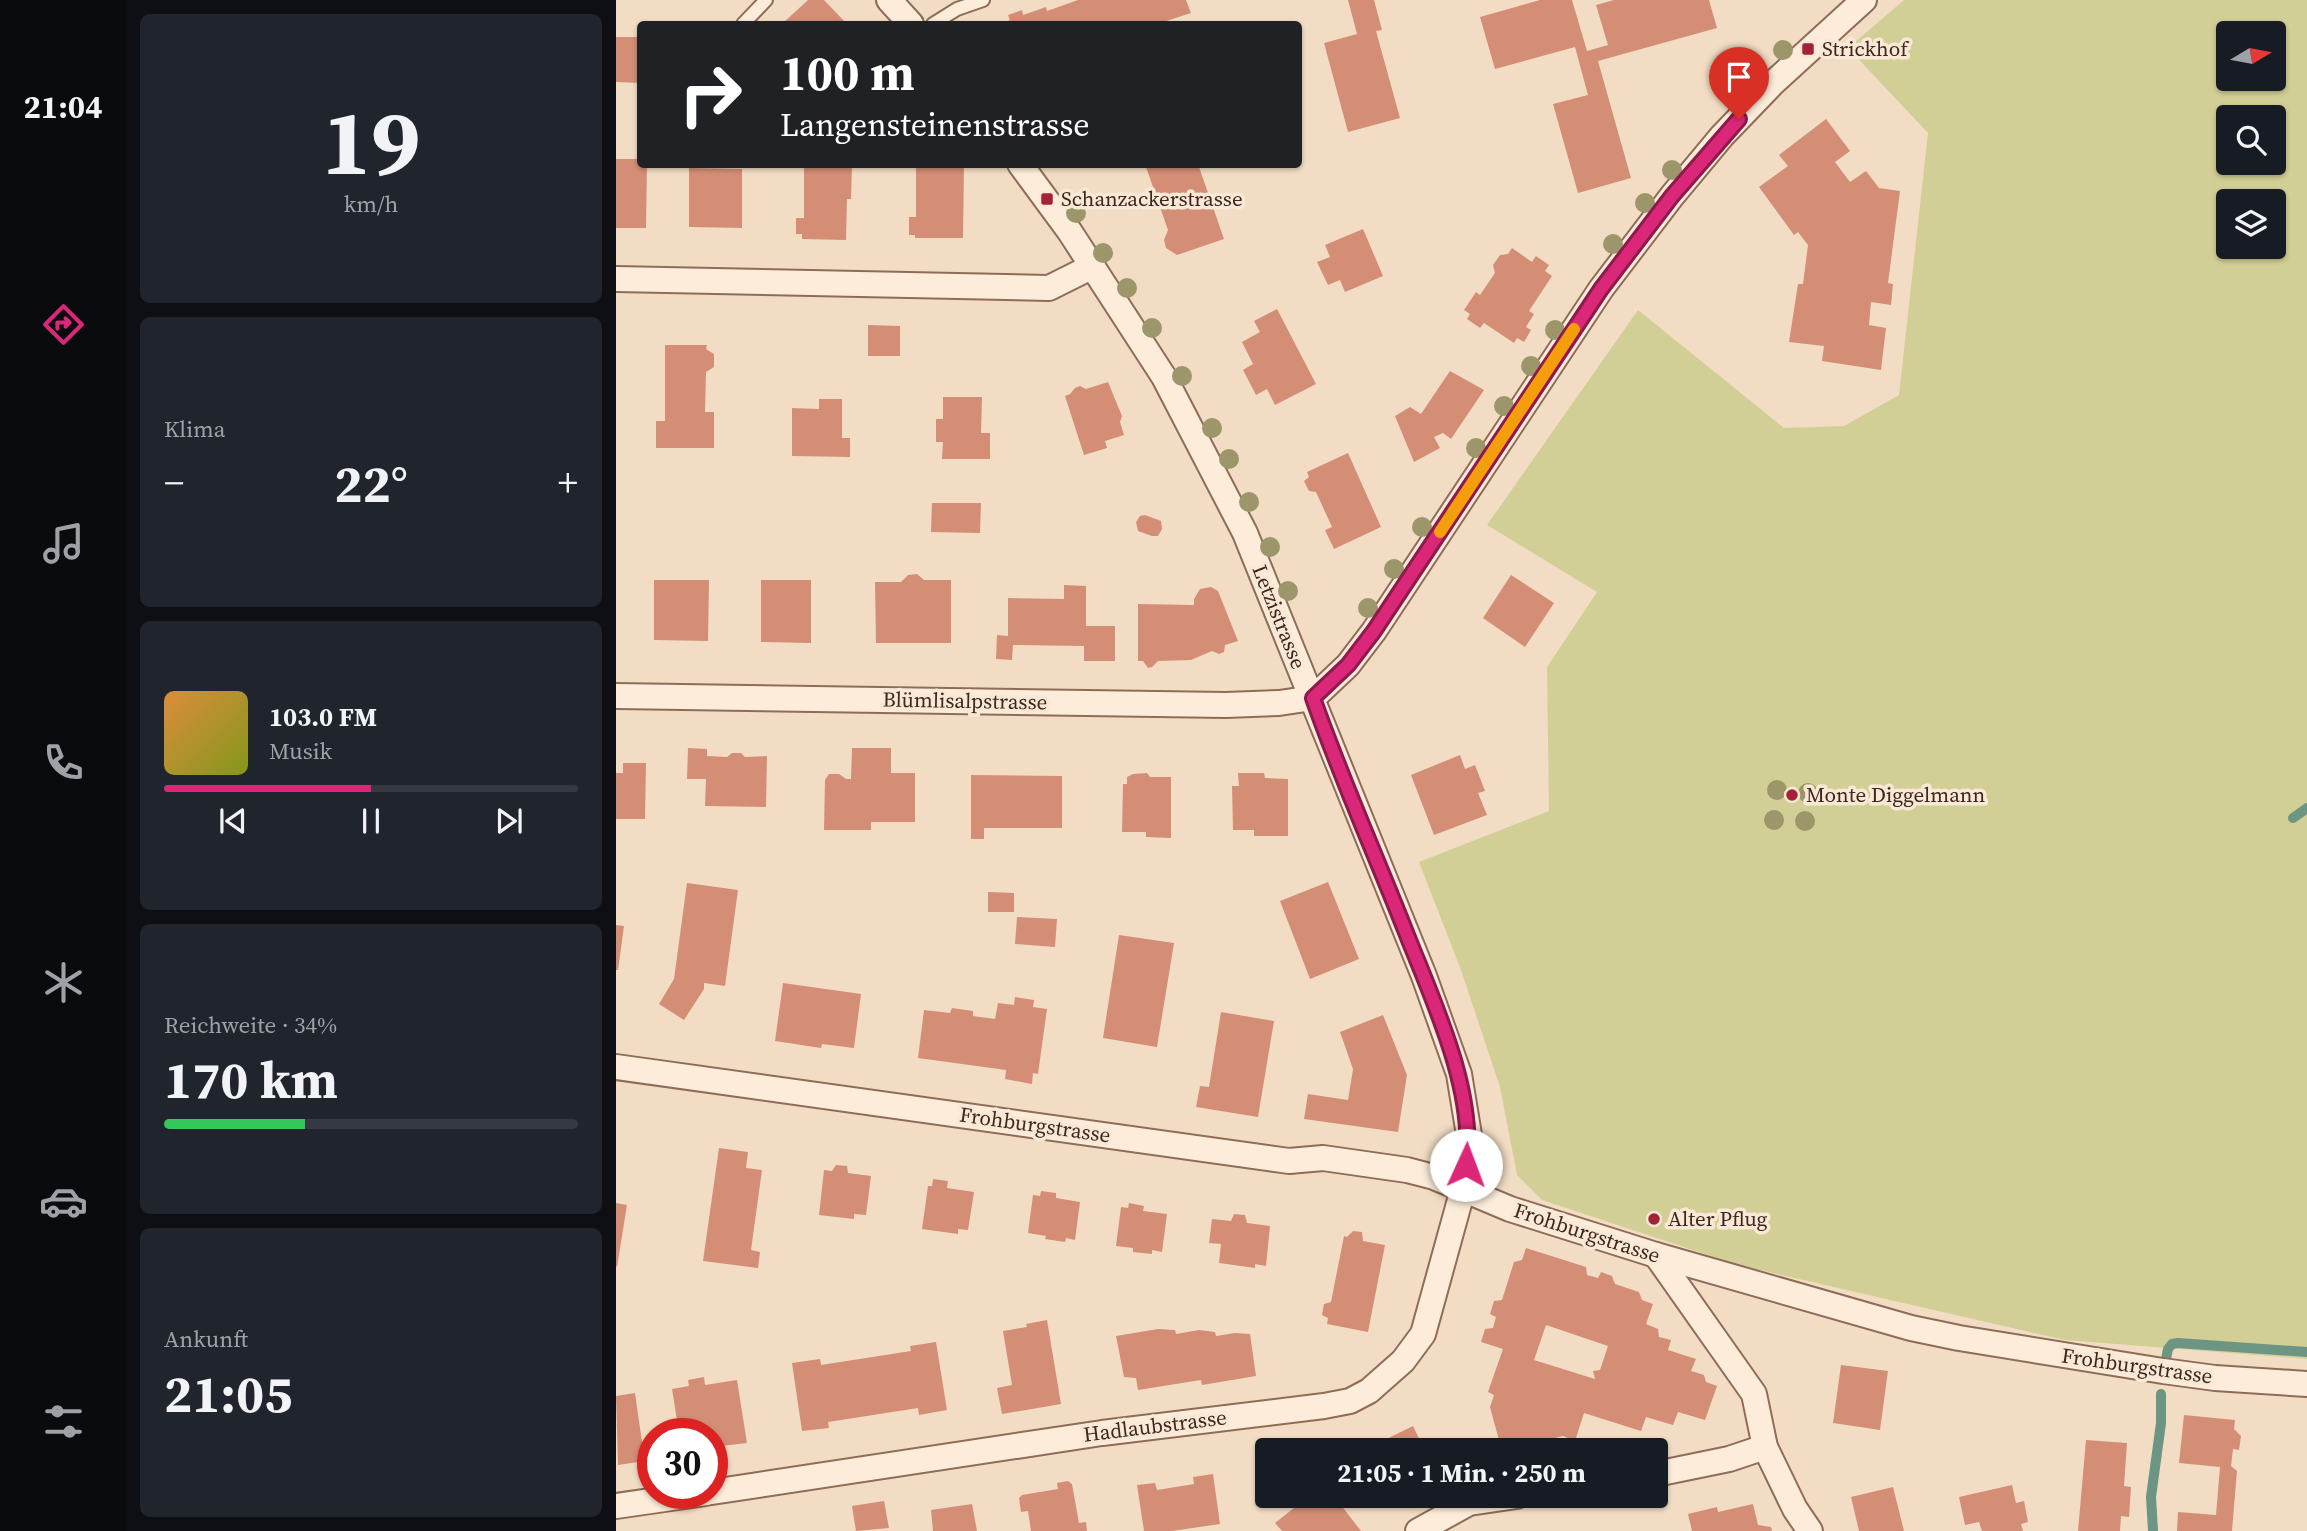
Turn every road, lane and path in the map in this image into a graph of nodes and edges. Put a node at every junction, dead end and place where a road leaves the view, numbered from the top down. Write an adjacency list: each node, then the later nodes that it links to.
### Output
1 (766, 0): 5 (lane)
2 (889, 0): 6 (street)
3 (983, 0): 7 (lane)
4 (1864, 0): 12 (street)
5 (746, 21)
6 (908, 21)
7 (938, 21)
8 (1023, 168): 9 (street, Letzistrasse)
9 (1093, 267): 10 (street); 12 (street, Letzistrasse)
10 (616, 279)
11 (616, 696): 12 (street, Blümlisalpstrasse)
12 (1313, 698): 14 (street, Letzistrasse)
13 (616, 1067): 14 (street, Frohburgstrasse)
14 (1463, 1189): 15 (street, Frohburgstrasse); 19 (street, Hadlaubstrasse)
15 (1656, 1255): 16 (street, Frohburgstrasse); 17 (street)
16 (2307, 1384)
17 (1765, 1447): 18 (street); 24 (street)
18 (1668, 1472)
19 (728, 1490)
20 (637, 1503): 21 (street)
21 (616, 1506)
22 (1460, 1508): 23 (street)
23 (1418, 1531)
24 (1810, 1531)

